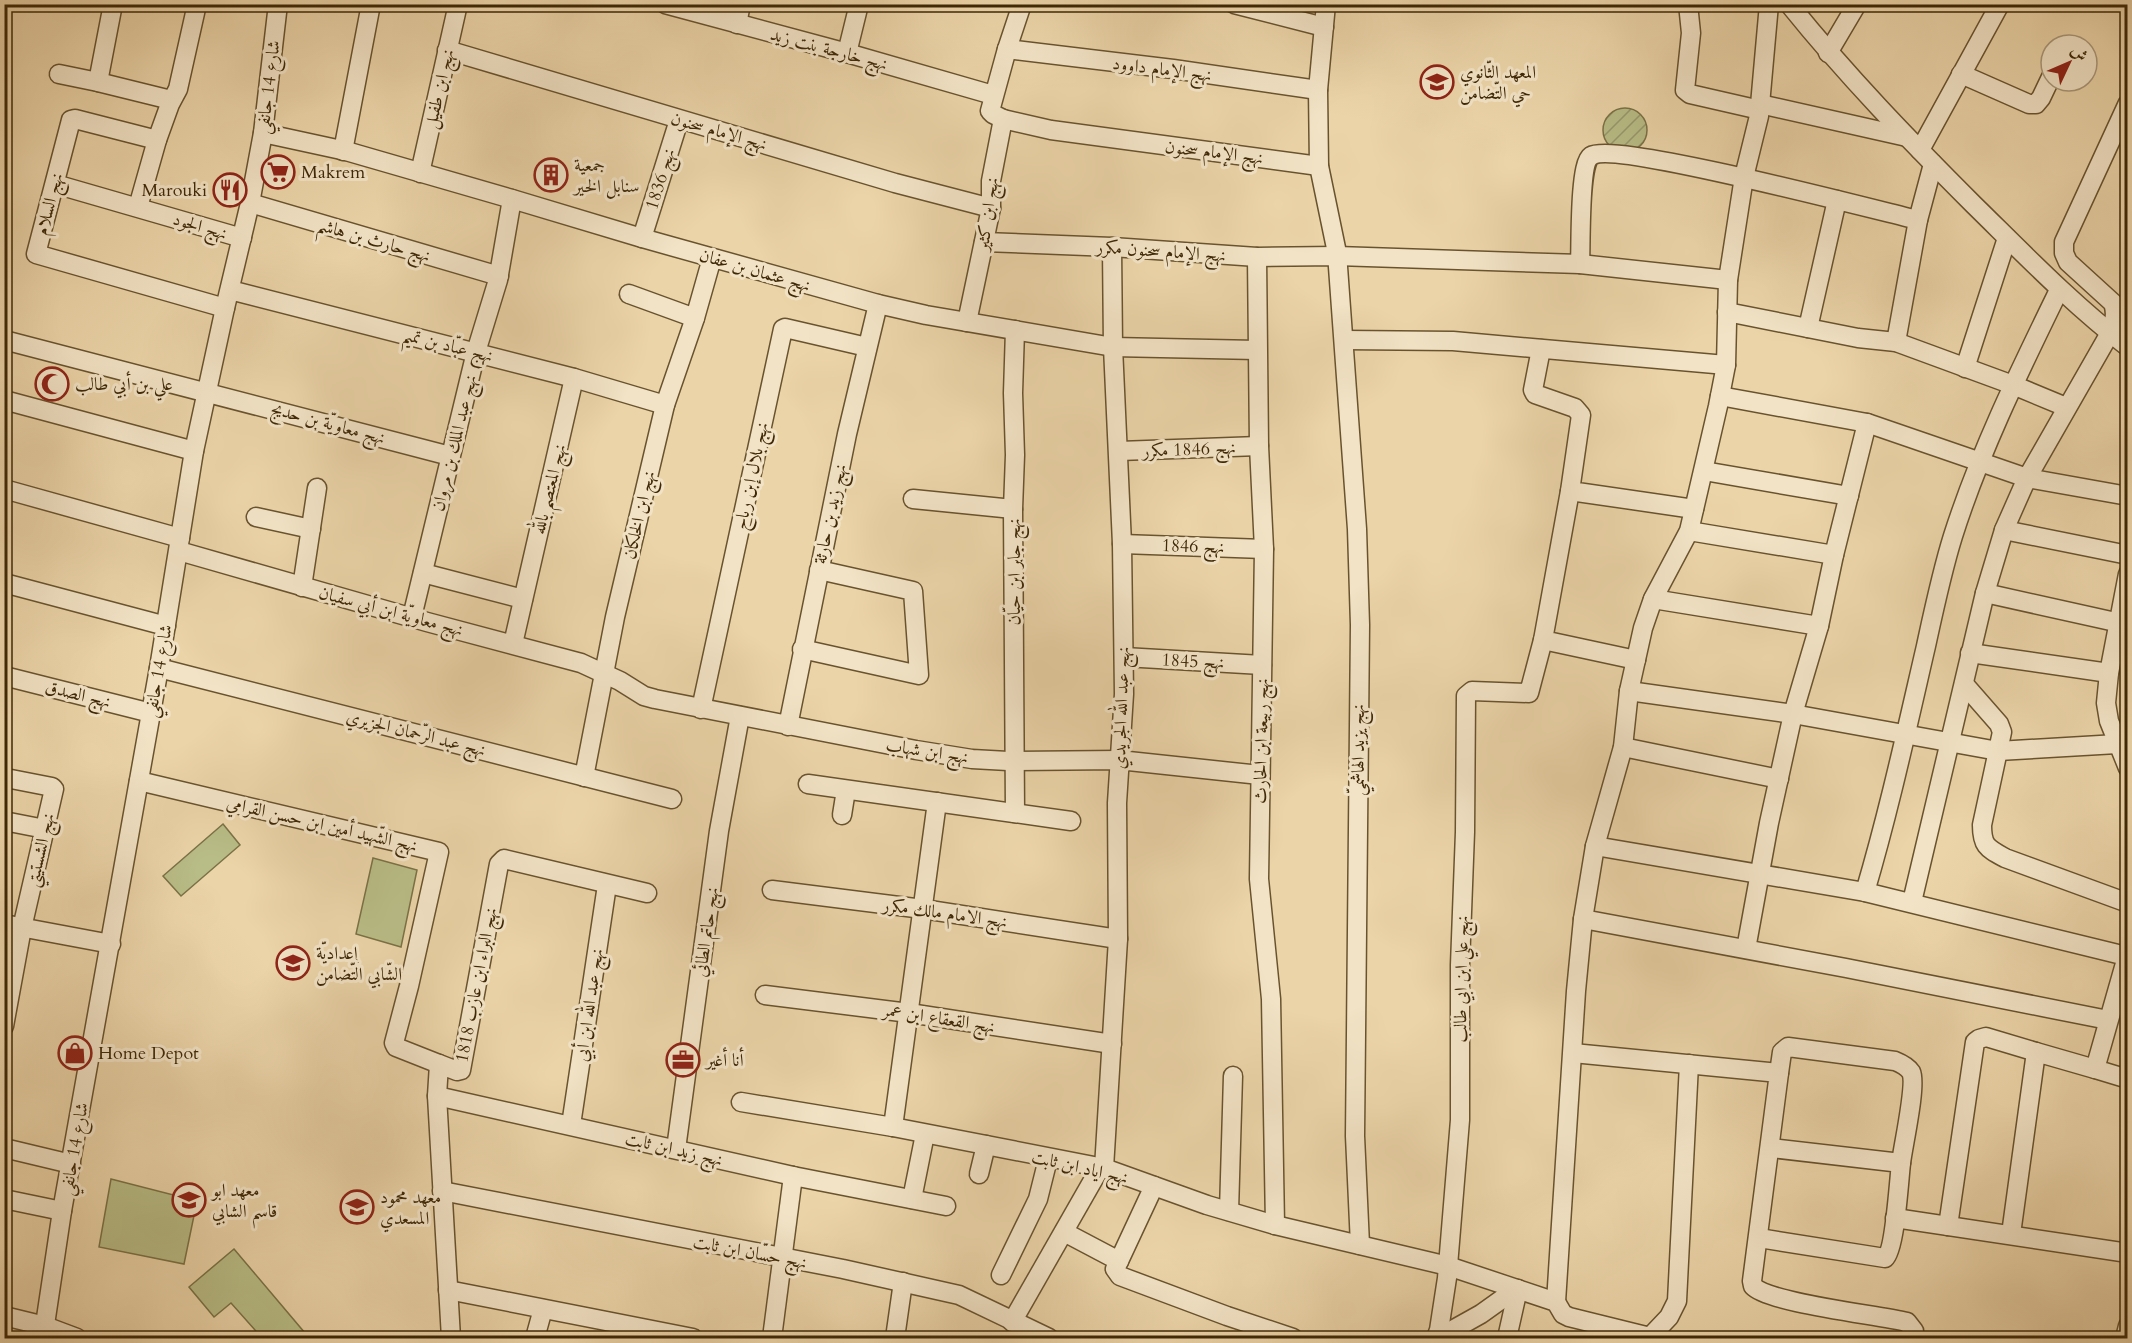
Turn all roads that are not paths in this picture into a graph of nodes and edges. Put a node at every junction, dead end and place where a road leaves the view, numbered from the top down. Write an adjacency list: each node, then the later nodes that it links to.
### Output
1 (113, 4): 25 (street)
2 (196, 4): 28 (street)
3 (278, 4): 33 (street, شارع 14 جانفي)
4 (371, 4): 36 (street)
5 (458, 4): 19 (street, نهج ابن طفيل)
6 (665, 4): 17 (street, نهج خارجة بنت زيد)
7 (741, 4): 17 (street)
8 (859, 4): 21 (street)
9 (1022, 4): 20 (street, نهج ابن كثير)
10 (1234, 4): 18 (street)
11 (1326, 4): 18 (street, نهج يزيد الهاشميّ)
12 (1688, 4): 30 (street)
13 (1769, 4): 30 (street)
14 (1789, 4): 22 (street)
15 (1857, 4): 22 (street)
16 (2000, 4): 24 (street)
17 (736, 24): 21 (street, نهج خارجة بنت زيد)
18 (1324, 27): 26 (street, نهج يزيد الهاشميّ)
19 (447, 50): 32 (street, نهج الإمام سحنون); 39 (street, نهج ابن طفيل)
20 (1007, 50): 26 (street, نهج الإمام داوود); 31 (street, نهج ابن كثير)
21 (847, 53): 31 (street, نهج خارجة بنت زيد)
22 (1828, 53): 35 (street)
23 (59, 74): 25 (street)
24 (1961, 74): 27 (street); 35 (street)
25 (98, 82): 28 (street)
26 (1318, 90): 38 (street, نهج يزيد الهاشميّ)
27 (2043, 93)
28 (171, 100): 34 (street)
29 (2127, 103): 69 (street)
30 (1760, 107): 35 (street); 40 (street)
31 (996, 109): 38 (street, نهج الإمام سحنون); 46 (street, نهج ابن كثير)
32 (679, 120): 46 (street, نهج الإمام سحنون); 49 (street, نهج 1836)
33 (263, 133): 36 (street, نهج عثمان بن عفان); 44 (street, شارع 14 جانفي)
34 (157, 140): 41 (street, نهج السلام); 45 (street)
35 (1914, 143): 37 (street)
36 (344, 150): 39 (street, نهج عثمان بن عفان)
37 (1933, 164): 47 (street); 50 (street)
38 (1319, 166): 53 (street, نهج يزيد الهاشميّ)
39 (420, 173): 42 (street, نهج عثمان بن عفان)
40 (1744, 177): 43 (street); 56 (street); 58 (street)
41 (55, 184): 45 (street, نهج الجود); 63 (street, نهج السلام)
42 (512, 199): 49 (street, نهج عثمان بن عفان); 57 (street, نهج عبد الملك بن مروان)
43 (1837, 200): 47 (street); 67 (street)
44 (250, 203): 48 (street, شارع 14 جانفي); 57 (street, نهج حارث بن هاشم)
45 (138, 207): 48 (street, نهج الجود)
46 (991, 208): 51 (street, نهج ابن كثير)
47 (1918, 220): 72 (street)
48 (242, 238): 59 (street, شارع 14 جانفي)
49 (642, 238): 55 (street, نهج عثمان بن عفان)
50 (2007, 238): 60 (street); 80 (street)
51 (984, 242): 52 (street, نهج الإمام سحنون مكرر); 66 (street, نهج ابن كثير)
52 (1112, 247): 54 (street, نهج الإمام سحنون مكرر); 74 (street, نهج عبد الله الجريدي)
53 (1337, 256): 54 (street, نهج الإمام سحنون مكرر); 56 (street, نهج الإمام سحنون مكرر); 71 (street, نهج يزيد الهاشميّ)
54 (1257, 257): 77 (street, نهج ربيعة ابن الحارث)
55 (712, 258): 62 (street, نهج عثمان بن عفان); 65 (street, نهج ابن الخلكان)
56 (1580, 264): 58 (street, نهج الإمام سحنون مكرر)
57 (499, 276): 78 (street, نهج عبد الملك بن مروان)
58 (1728, 280): 64 (street)
59 (230, 290): 63 (street, شارع 14 جانفي); 78 (street, نهج عبّاد بن تميم)
60 (2059, 290): 69 (street); 82 (street)
61 (629, 294): 65 (street)
62 (879, 304): 66 (street, نهج عثمان بن عفان); 73 (street, نهج زيد بن حارثة)
63 (225, 308): 83 (street, شارع 14 جانفي)
64 (1727, 312): 67 (street); 79 (street)
65 (695, 318): 86 (street, نهج ابن الخلكان)
66 (967, 322): 68 (street, نهج عثمان بن عفان)
67 (1808, 328): 72 (street)
68 (1015, 330): 74 (street, نهج عثمان بن عفان); 102 (street, نهج جابر ابن حيّان)
69 (2110, 333): 75 (street); 87 (street)
70 (4, 340): 83 (street, نهج معاويّة بن حديج)
71 (1344, 340): 76 (street); 221 (street, نهج يزيد الهاشميّ)
72 (1896, 342): 80 (street)
73 (867, 347): 113 (street, نهج زيد بن حارثة); 138 (street, نهج بلال إبن رباح)
74 (1113, 347): 77 (street, نهج عثمان بن عفان); 91 (street, نهج عبد الله الجريدي)
75 (2127, 347)
76 (1541, 349): 79 (street); 98 (street)
77 (1257, 350): 89 (street, نهج ربيعة ابن الحارث)
78 (476, 352): 81 (street, نهج عبّاد بن تميم); 92 (street, نهج عبد الملك بن مروان)
79 (1726, 364): 84 (street)
80 (1965, 368): 82 (street)
81 (573, 378): 86 (street, نهج عبّاد بن تميم); 119 (street, نهج المعتصم بالله)
82 (2013, 385): 87 (street); 93 (street)
83 (206, 391): 90 (street, شارع 14 جانفي); 92 (street, نهج معاويّة بن حديج)
84 (1719, 396): 88 (street); 94 (street)
85 (4, 400): 90 (street)
86 (665, 405): 133 (street, نهج ابن الخلكان)
87 (2066, 407): 95 (street)
88 (1867, 423): 93 (street); 99 (street)
89 (1259, 446): 91 (street, نهج 1846 مكرر); 110 (street, نهج ربيعة ابن الحارث)
90 (194, 451): 108 (street, شارع 14 جانفي)
91 (1119, 452): 109 (street, نهج عبد الله الجريدي)
92 (450, 456): 114 (street, نهج عبد الملك بن مروان)
93 (1980, 461): 95 (street); 143 (street)
94 (1704, 471): 99 (street); 103 (street)
95 (2027, 478): 100 (street); 106 (street)
96 (4, 489): 108 (street, نهج معاويّة ابن أبي سفيان)
97 (317, 489): 105 (street)
98 (1570, 491): 103 (street); 125 (street)
99 (1849, 496): 111 (street)
100 (2127, 496)
101 (913, 500): 102 (street)
102 (1013, 509): 148 (street, نهج جابر ابن حيّان)
103 (1694, 509): 107 (street)
104 (256, 517): 105 (street)
105 (311, 530): 117 (street)
106 (2004, 530): 112 (street); 118 (street)
107 (1689, 531): 111 (street); 120 (street)
108 (179, 544): 117 (street, نهج معاويّة ابن أبي سفيان); 123 (street, شارع 14 جانفي)
109 (1122, 544): 110 (street, نهج 1846); 129 (street, نهج عبد الله الجريدي)
110 (1264, 549): 131 (street, نهج ربيعة ابن الحارث)
111 (1834, 555): 124 (street)
112 (2127, 555)
113 (819, 570): 127 (street, نهج زيد بن حارثة); 127 (street)
114 (423, 573): 119 (street); 122 (street, نهج عبد الملك بن مروان)
115 (2127, 574): 121 (street)
116 (4, 583): 123 (street)
117 (302, 587): 122 (street, نهج معاويّة ابن أبي سفيان)
118 (1985, 593): 121 (street); 128 (street)
119 (522, 599): 126 (street, نهج المعتصم بالله)
120 (1653, 599): 124 (street); 130 (street)
121 (2123, 613): 134 (street)
122 (412, 617): 126 (street, نهج معاويّة ابن أبي سفيان)
123 (166, 626): 132 (street, شارع 14 جانفي)
124 (1819, 626): 140 (street)
125 (1543, 640): 130 (street); 225 (street, نهج علي ابن ابي طالب)
126 (513, 644): 133 (street, نهج معاويّة ابن أبي سفيان)
127 (802, 649): 142 (street, نهج زيد بن حارثة)
128 (1970, 653): 134 (street); 136 (street)
129 (1124, 657): 131 (street, نهج 1845); 149 (street, نهج عبد الله الجريدي)
130 (1636, 660): 137 (street)
131 (1262, 665): 151 (street, نهج ربيعة ابن الحارث)
132 (159, 668): 139 (street, شارع 14 جانفي); 152 (street, نهج عبد الرّحمان الجزيري)
133 (604, 672): 138 (street, نهج ابن شهاب); 152 (street, نهج ابن الخلكان)
134 (2109, 673): 145 (street)
135 (4, 676): 139 (street, نهج الصدق)
136 (1964, 684): 144 (street); 147 (street)
137 (1629, 691): 140 (street); 146 (street)
138 (701, 709): 141 (street, نهج ابن شهاب)
139 (151, 713): 155 (street, شارع 14 جانفي)
140 (1793, 714): 143 (street); 154 (street)
141 (740, 716): 142 (street, نهج ابن شهاب); 201 (street, نهج حاتم الطائي)
142 (788, 726): 148 (street, نهج ابن شهاب)
143 (1904, 735): 144 (street); 169 (street)
144 (1950, 743): 147 (street); 171 (street)
145 (2117, 744): 147 (street); 150 (street)
146 (1623, 747): 154 (street); 165 (street)
147 (1998, 751): 172 (street)
148 (1014, 760): 149 (street, نهج ابن شهاب); 160 (street, نهج جابر ابن حيّان)
149 (1119, 760): 151 (street, نهج ابن شهاب); 176 (street, نهج عبد الله الجريدي)
150 (2127, 768)
151 (1260, 775): 216 (street, نهج ربيعة ابن الحارث)
152 (584, 777): 158 (street, نهج عبد الرّحمان الجزيري)
153 (11, 779): 164 (street, نهج الشستيتي)
154 (1779, 779): 166 (street)
155 (139, 781): 177 (street, شارع 14 جانفي); 187 (street, نهج الشّهيد أمين ابن حسن القرامي)
156 (808, 784): 157 (street)
157 (846, 790): 159 (street); 161 (street)
158 (672, 799)
159 (937, 802): 160 (street); 173 (street)
160 (1015, 813): 163 (street)
161 (842, 815)
162 (4, 821): 164 (street)
163 (1071, 821)
164 (45, 830): 175 (street, نهج الشستيتي)
165 (1595, 846): 166 (street); 174 (street)
166 (1760, 876): 169 (street); 178 (street)
167 (607, 885): 170 (street, نهج البراء ابن عازب 1818); 187 (street, نهج البراء ابن عازب 1818); 195 (street, نهج عبد الله ابن أبي)
168 (772, 890): 173 (street, نهج الامام مالك مكرر)
169 (1865, 892): 171 (street)
170 (646, 893)
171 (1912, 902): 179 (street)
172 (2127, 903)
173 (923, 909): 176 (street, نهج الامام مالك مكرر); 181 (street)
174 (1583, 919): 178 (street); 186 (street)
175 (14, 926): 177 (street); 183 (street, نهج الشستيتي)
176 (1118, 939): 184 (street, نهج عبد الله الجريدي)
177 (111, 944): 204 (street, شارع 14 جانفي)
178 (1746, 949): 182 (street)
179 (2127, 955): 182 (street)
180 (765, 995): 181 (street, نهج القعقاع ابن عمر)
181 (909, 1013): 184 (street, نهج القعقاع ابن عمر); 196 (street)
182 (2108, 1020): 189 (street)
183 (4, 1026)
184 (1112, 1044): 205 (street, نهج عبد الله الجريدي)
185 (2036, 1052): 189 (street); 217 (street); 219 (street)
186 (1573, 1053): 188 (street); 230 (street)
187 (439, 1064): 193 (street, نهج البراء ابن عازب 1818)
188 (1689, 1064): 190 (street); 246 (street)
189 (2095, 1068): 192 (street)
190 (1779, 1073): 200 (street); 203 (street)
191 (1233, 1076): 214 (street)
192 (2127, 1079)
193 (437, 1096): 195 (street, نهج زيد ابن ثابت); 209 (street, نهج البراء ابن عازب 1818)
194 (741, 1102): 196 (street, نهج اياد ابن ثابت)
195 (571, 1125): 201 (street, نهج زيد ابن ثابت)
196 (893, 1127): 197 (street, نهج اياد ابن ثابت)
197 (925, 1134): 198 (street, نهج اياد ابن ثابت); 211 (street)
198 (986, 1144): 202 (street, نهج اياد ابن ثابت); 206 (street)
199 (4, 1148): 204 (street)
200 (1771, 1148): 203 (street); 220 (street)
201 (676, 1149): 207 (street, نهج زيد ابن ثابت)
202 (1048, 1159): 205 (street, نهج اياد ابن ثابت); 226 (street)
203 (1901, 1163): 215 (street)
204 (71, 1164): 213 (street, شارع 14 جانفي)
205 (1102, 1168): 208 (street, نهج اياد ابن ثابت); 218 (street)
206 (979, 1174)
207 (794, 1176): 211 (street, نهج زيد ابن ثابت); 223 (street)
208 (1154, 1186): 214 (street, نهج اياد ابن ثابت); 224 (street)
209 (442, 1191): 223 (street, نهج حسّان ابن ثابت); 229 (street, نهج البراء ابن عازب 1818)
210 (4, 1199): 213 (street)
211 (912, 1199): 212 (street, نهج زيد ابن ثابت)
212 (946, 1206)
213 (62, 1211): 235 (street, شارع 14 جانفي)
214 (1229, 1211): 216 (street, نهج اياد ابن ثابت)
215 (1895, 1218): 217 (street); 220 (street)
216 (1275, 1225): 221 (street, نهج اياد ابن ثابت)
217 (1948, 1226): 219 (street)
218 (1064, 1233): 224 (street); 233 (street)
219 (2011, 1234): 222 (street)
220 (1758, 1238): 247 (street)
221 (1360, 1245): 225 (street, نهج اياد ابن ثابت)
222 (2127, 1253)
223 (783, 1258): 227 (street, نهج حسّان ابن ثابت); 241 (street)
224 (1119, 1261): 244 (street)
225 (1448, 1266): 228 (street, نهج اياد ابن ثابت); 236 (street, نهج علي ابن ابي طالب)
226 (1001, 1275)
227 (903, 1282): 233 (street, نهج حسّان ابن ثابت); 242 (street)
228 (1517, 1289): 230 (street, نهج اياد ابن ثابت); 236 (street); 245 (street)
229 (448, 1290): 231 (street); 238 (street, نهج البراء ابن عازب 1818)
230 (1556, 1302): 246 (street, نهج اياد ابن ثابت)
231 (543, 1309): 239 (street); 240 (street)
232 (4, 1316): 235 (street)
233 (1012, 1322): 243 (street, نهج حسّان ابن ثابت)
234 (2127, 1326): 248 (street)
235 (44, 1332): 237 (street)
236 (1438, 1336)
237 (77, 1338)
238 (450, 1338)
239 (535, 1338)
240 (693, 1338)
241 (772, 1338)
242 (895, 1338)
243 (1049, 1338)
244 (1293, 1338)
245 (1507, 1338)
246 (1650, 1338)
247 (1913, 1338)
248 (2125, 1338)

